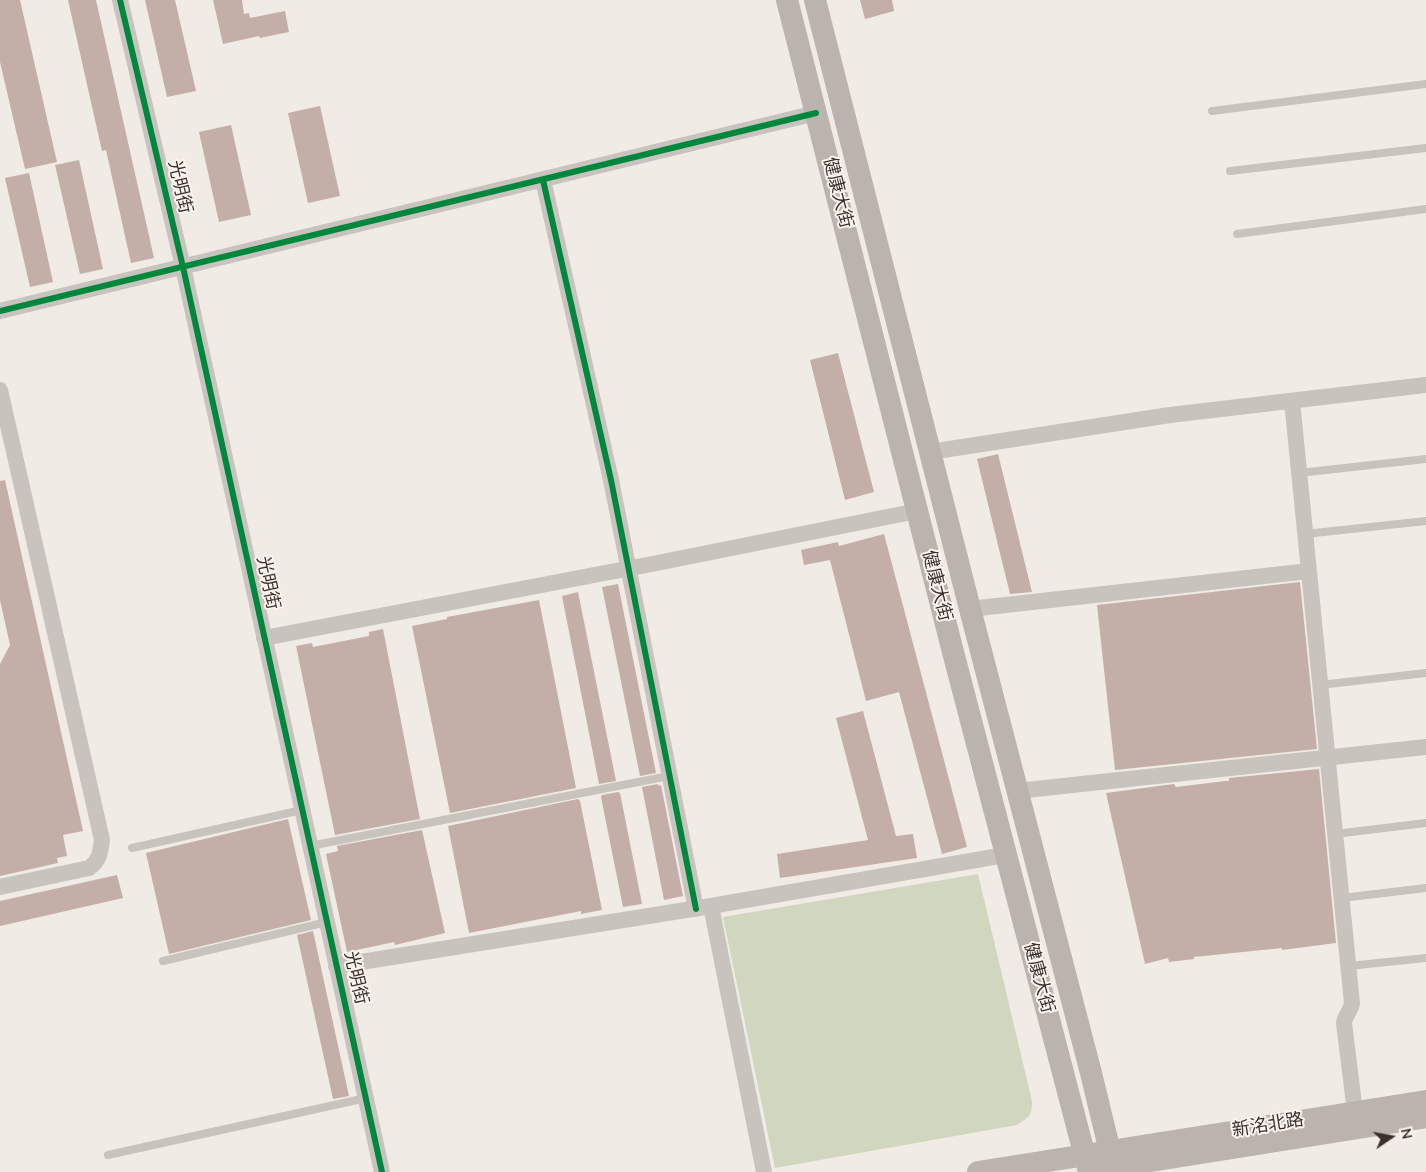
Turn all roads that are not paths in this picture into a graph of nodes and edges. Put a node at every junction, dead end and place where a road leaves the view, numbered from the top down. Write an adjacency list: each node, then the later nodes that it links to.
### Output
1 (120, 0): 12 (street, 光明街)
2 (787, 0): 6 (main road, 健康大街)
3 (816, 0): 17 (main road, 健康大街)
4 (1426, 84): 5 (lane)
5 (1212, 111)
6 (816, 113): 9 (street); 20 (main road, 健康大街)
7 (1426, 148): 8 (lane)
8 (1230, 171)
9 (543, 180): 12 (street); 23 (street)
10 (1426, 210): 11 (lane)
11 (1237, 234)
12 (183, 267): 13 (street); 26 (street, 光明街)
13 (0, 311)
14 (1426, 385): 16 (street)
15 (0, 390): 39 (street)
16 (1292, 401): 17 (street); 19 (street)
17 (930, 452): 25 (main road, 健康大街)
18 (1426, 459): 19 (lane)
19 (1299, 473): 22 (street)
20 (917, 511): 23 (street); 38 (main road, 健康大街)
21 (1426, 521): 22 (lane)
22 (1305, 534): 24 (street)
23 (628, 568): 26 (street); 31 (street)
24 (1309, 571): 25 (street); 28 (street)
25 (970, 609): 32 (main road, 健康大街)
26 (264, 638): 33 (street, 光明街)
27 (1426, 674): 28 (lane)
28 (1320, 685): 30 (street)
29 (1426, 747): 30 (street)
30 (1328, 758): 32 (street); 35 (street)
31 (669, 776): 36 (lane); 42 (street)
32 (1017, 792): 53 (main road, 健康大街)
33 (302, 810): 36 (street, 光明街); 37 (lane)
34 (1426, 823): 35 (lane)
35 (1335, 834): 41 (street)
36 (310, 846): 43 (street, 光明街)
37 (132, 848)
38 (1005, 856): 42 (street); 54 (main road, 健康大街)
39 (0, 887)
40 (1426, 888): 41 (lane)
41 (1342, 898): 47 (street)
42 (703, 908): 46 (street); 56 (street)
43 (327, 922): 45 (lane); 46 (street, 光明街)
44 (1426, 958): 47 (lane)
45 (163, 962)
46 (336, 966): 48 (street, 光明街)
47 (1349, 966): 50 (street)
48 (366, 1098): 52 (lane); 55 (street, 光明街)
49 (1426, 1100): 50 (main road, 新洺北路)
50 (1355, 1112): 53 (main road, 新洺北路)
51 (1426, 1117): 53 (main road, 新洺北路)
52 (108, 1155)
53 (1113, 1163): 54 (main road)
54 (1086, 1167): 57 (main road)
55 (382, 1172)
56 (764, 1172)
57 (978, 1172)

